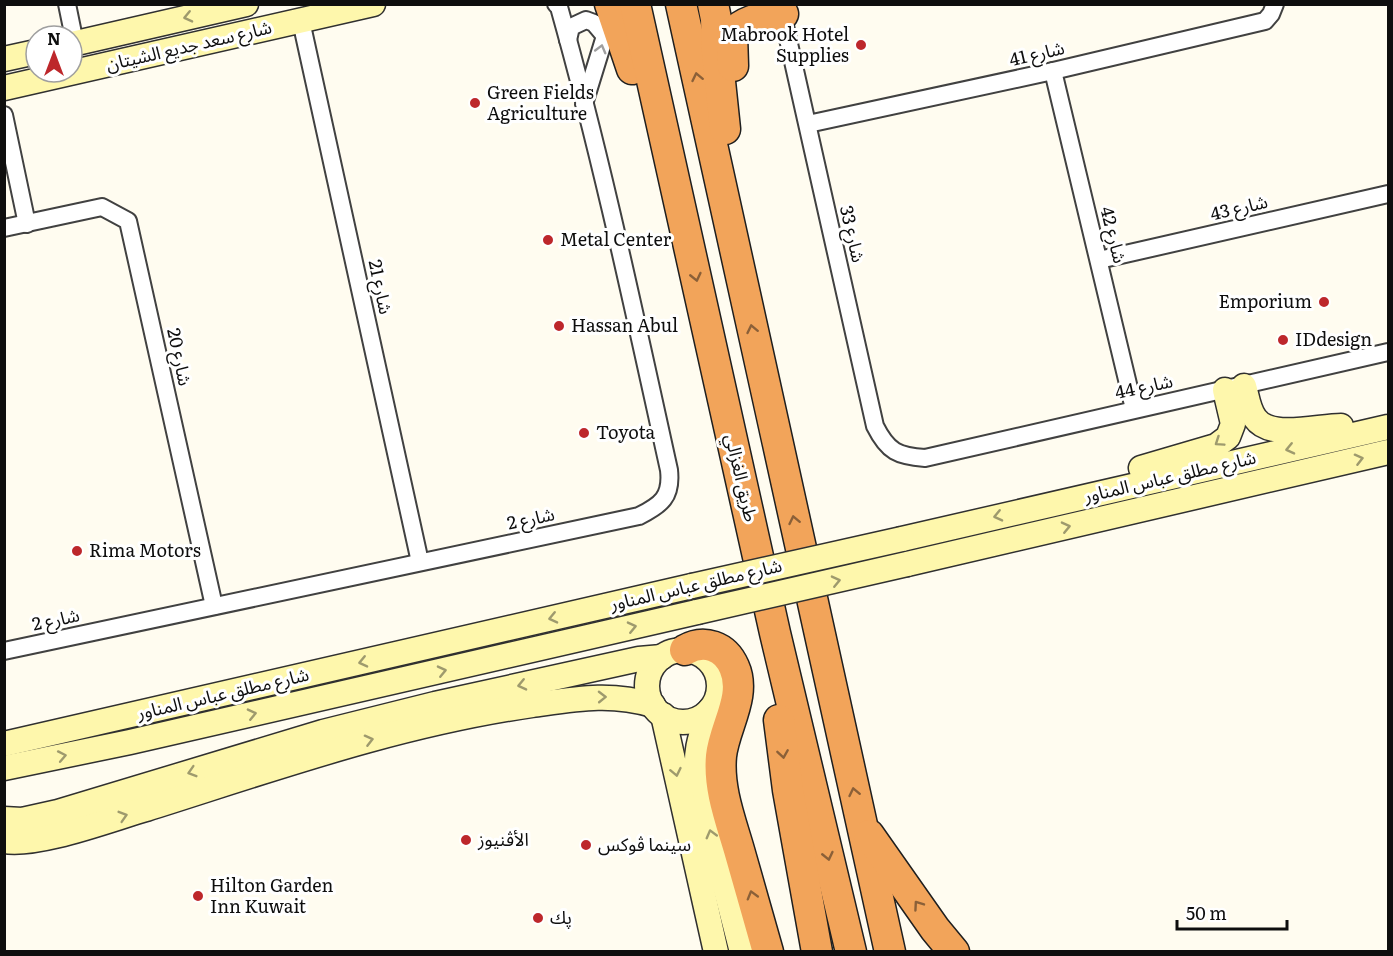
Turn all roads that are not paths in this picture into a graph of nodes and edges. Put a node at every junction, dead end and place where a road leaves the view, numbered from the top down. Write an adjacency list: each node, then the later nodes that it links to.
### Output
1 (67, 4): 13 (street)
2 (246, 4): 15 (street, شارع سعد جديع الشيتان, one-way to 15)
3 (373, 4): 9 (street, شارع سعد جديع الشيتان)
4 (556, 4): 14 (street, شارع 2)
5 (610, 4): 26 (highway)
6 (635, 4): 26 (highway, طريق الغزالي)
7 (681, 4): 25 (highway, one-way to 7)
8 (713, 4): 23 (highway)
9 (340, 9): 12 (street, شارع سعد جديع الشيتان)
10 (781, 9): 22 (street, شارع 33); 23 (highway)
11 (1273, 9): 18 (street, شارع 41)
12 (301, 21): 19 (street, شارع سعد جديع الشيتان); 37 (street, شارع 21)
13 (71, 24)
14 (568, 40): 20 (street, شارع 2); 20 (street, one-way to 14)
15 (84, 41)
16 (24, 55): 17 (street)
17 (4, 59)
18 (1053, 71): 22 (street, شارع 41); 29 (street, شارع 42)
19 (4, 88)
20 (584, 104): 37 (street, شارع 2)
21 (4, 115): 27 (street)
22 (808, 124): 35 (street, شارع 33)
23 (726, 142): 25 (highway)
24 (1389, 194): 29 (street, شارع 43)
25 (726, 210): 48 (highway, one-way to 25)
26 (683, 220): 39 (highway, طريق الغزالي, one-way to 39)
27 (27, 224): 28 (street, شارع 20); 38 (street, شارع 20)
28 (4, 228)
29 (1099, 260): 32 (street, شارع 42)
30 (1389, 352): 31 (street, شارع 44)
31 (1234, 388): 32 (street, شارع 44); 33 (street); 36 (street, one-way to 36)
32 (1134, 409): 35 (street, شارع 44)
33 (1389, 426): 36 (street, شارع مطلق عباس المناور, one-way to 36)
34 (1389, 452): 45 (street, شارع مطلق عباس المناور, one-way to 34, bridge)
35 (908, 457)
36 (1032, 508): 45 (street, شارع مطلق عباس المناور, one-way to 45, bridge)
37 (420, 562): 38 (street, شارع 2)
38 (214, 606): 40 (street, شارع 2)
39 (775, 633): 51 (highway, one-way to 51); 57 (highway, طريق الغزالي, one-way to 57)
40 (4, 651)
41 (674, 654): 42 (street); 43 (street); 44 (street, one-way to 44); 54 (highway, one-way to 41)
42 (658, 710): 43 (street); 44 (street, one-way to 42); 52 (street, one-way to 52)
43 (709, 711): 53 (street, one-way to 43)
44 (320, 743): 46 (street)
45 (5, 762)
46 (77, 818): 47 (street); 49 (street)
47 (4, 819)
48 (861, 823): 50 (highway); 60 (highway, one-way to 48)
49 (4, 841)
50 (874, 883): 58 (highway); 59 (highway)
51 (805, 888): 55 (highway); 56 (highway)
52 (716, 951)
53 (742, 951)
54 (768, 951)
55 (808, 951)
56 (817, 951)
57 (851, 951)
58 (890, 951)
59 (909, 951)
60 (954, 951)

